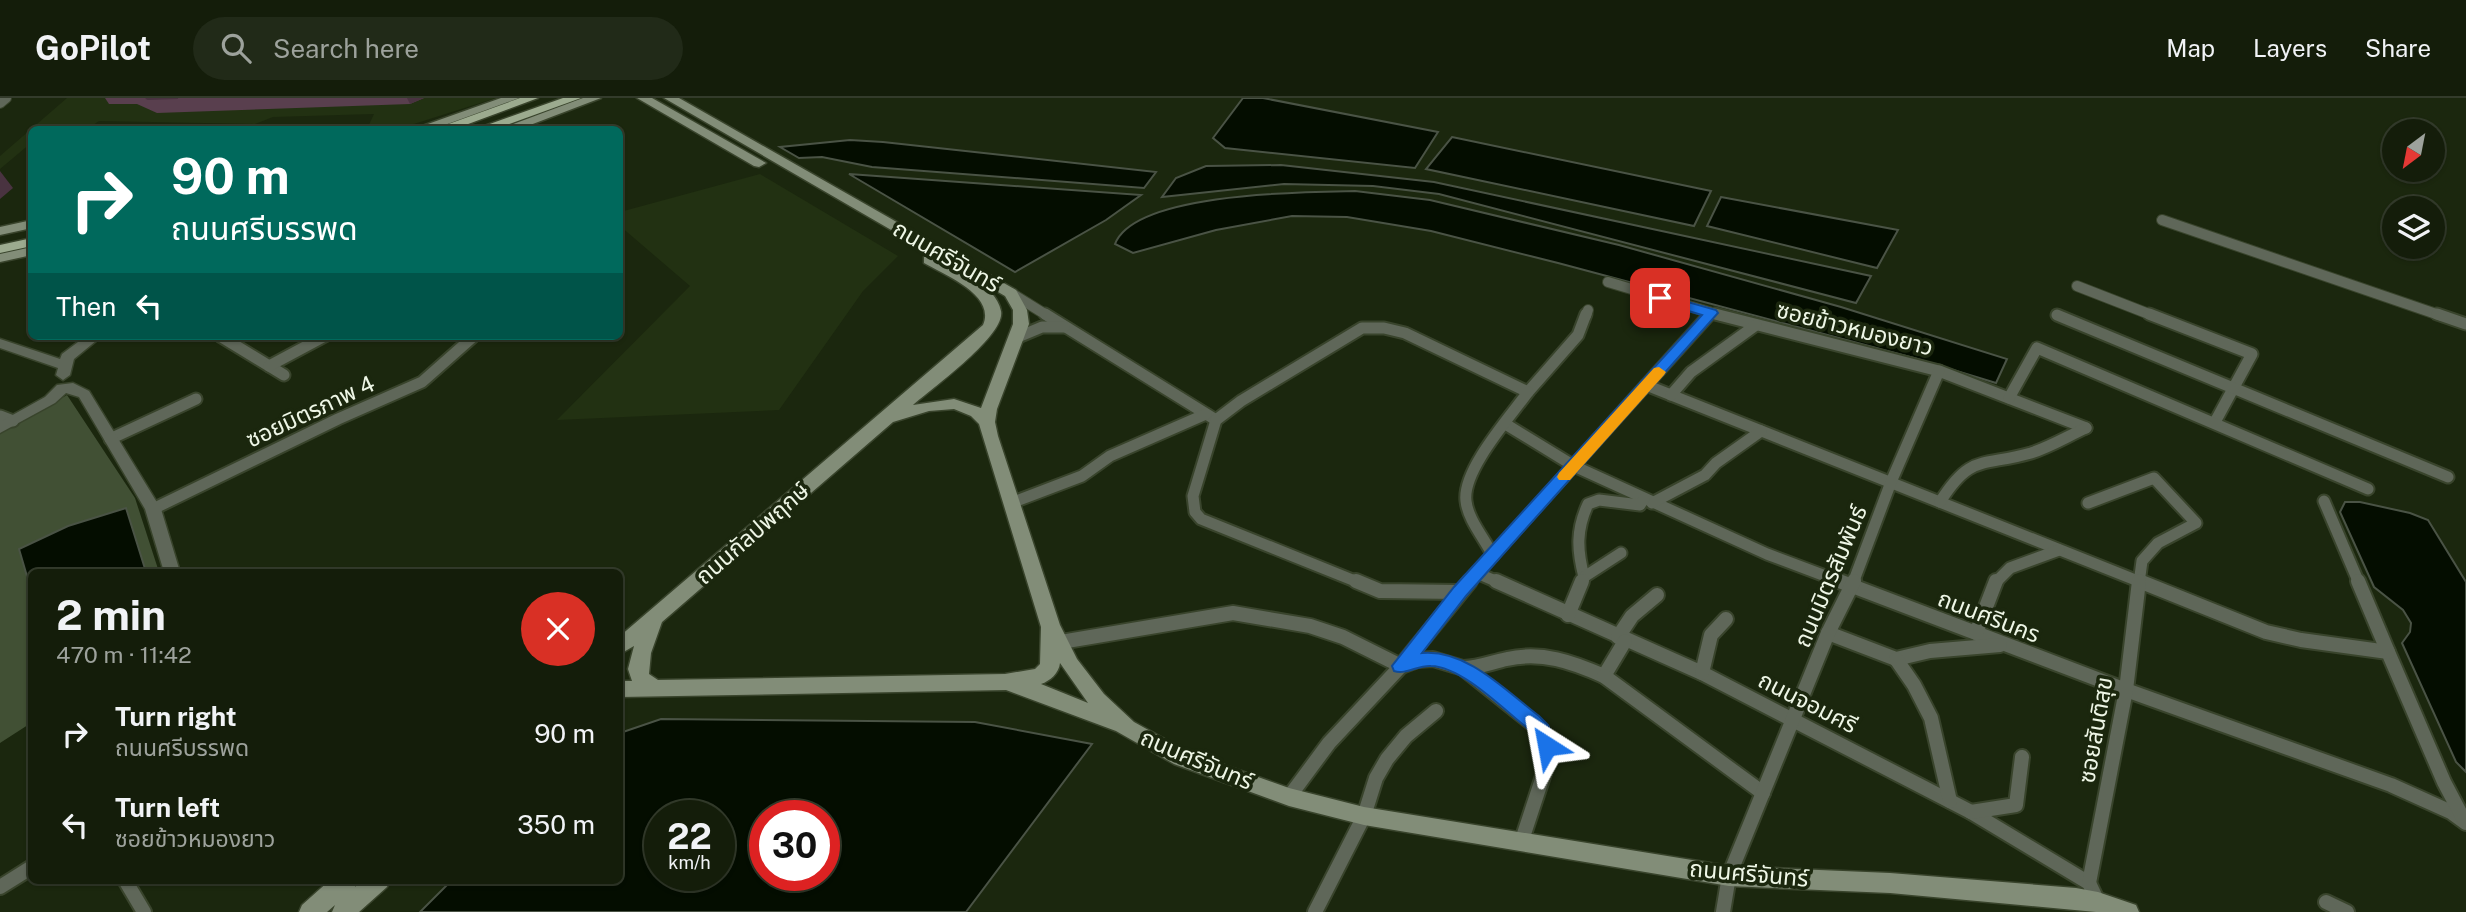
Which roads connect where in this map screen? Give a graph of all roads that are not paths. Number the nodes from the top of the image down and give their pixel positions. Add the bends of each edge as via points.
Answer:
1 (6, 98) edge
2 (513, 98) edge
3 (532, 98) edge
4 (575, 98) edge
5 (596, 98) edge
6 (670, 98) edge
7 (644, 99) edge
8 (0, 102) edge
9 (467, 114) junction
10 (430, 126) edge
11 (438, 126) edge
12 (450, 126) edge
13 (489, 126) edge
14 (517, 126) edge
15 (2162, 220) dead end
16 (28, 225) edge
17 (0, 231) edge
18 (28, 234) edge
19 (0, 240) edge
20 (28, 243) edge
21 (0, 249) edge
22 (28, 252) edge
23 (0, 258) edge
24 (1608, 282) dead end
25 (2077, 286) dead end
26 (1011, 293) junction
27 (988, 301) joint
28 (1588, 310) dead end
29 (1711, 313) junction
30 (2057, 315) dead end
31 (2466, 324) edge
32 (1756, 325) junction
33 (1068, 327) junction
34 (1018, 337) junction
35 (90, 340) edge
36 (227, 340) edge
37 (318, 340) edge
38 (469, 340) edge
39 (0, 343) edge
40 (64, 365) junction
41 (269, 366) junction
42 (1939, 371) junction
43 (284, 375) dead end
44 (1646, 385) junction
45 (62, 388) junction
46 (2234, 388) junction
47 (1528, 392) junction
48 (1671, 395) junction
49 (2009, 398) junction
50 (196, 399) dead end
51 (1211, 417) junction
52 (885, 419) junction
53 (4, 422) edge
54 (987, 422) junction
55 (2215, 422) junction
56 (1507, 425) junction
57 (1761, 431) junction
58 (110, 439) junction
59 (1574, 466) junction
60 (2448, 477) dead end
61 (1891, 482) junction
62 (2368, 489) dead end
63 (1648, 501) junction
64 (2324, 501) dead end
65 (1940, 502) junction
66 (1011, 503) junction
67 (2088, 503) dead end
68 (153, 509) junction
69 (2059, 550) junction
70 (1620, 553) dead end
71 (1493, 556) junction
72 (171, 569) edge
73 (1477, 573) junction
74 (1584, 576) junction
75 (2140, 583) junction
76 (1852, 587) junction
77 (1460, 592) junction
78 (1657, 595) dead end
79 (1568, 615) junction
80 (654, 617) junction
81 (1726, 619) dead end
82 (1056, 633) junction
83 (1828, 633) junction
84 (1976, 634) junction
85 (1621, 639) junction
86 (623, 644) edge
87 (2006, 645) junction
88 (2388, 652) junction
89 (1896, 659) junction
90 (1401, 666) junction
91 (1463, 668) junction
92 (1702, 673) junction
93 (1604, 676) junction
94 (1006, 682) junction
95 (654, 688) junction
96 (623, 689) edge
97 (2126, 690) junction
98 (623, 696) edge
99 (1436, 711) dead end
100 (1792, 719) junction
101 (1127, 728) junction
102 (2022, 757) dead end
103 (1763, 793) junction
104 (1289, 797) junction
105 (1950, 801) junction
106 (1971, 812) junction
107 (1364, 816) junction
108 (2466, 823) edge
109 (1521, 843) junction
110 (28, 870) edge
111 (1729, 876) junction
112 (127, 884) edge
113 (368, 884) edge
114 (0, 887) edge
115 (2094, 892) junction
116 (336, 896) edge
117 (2326, 902) dead end
118 (142, 912) edge
119 (310, 912) edge
120 (1315, 912) edge
121 (1723, 912) edge
122 (2128, 912) edge
123 (2347, 912) edge

1 - 8 street
2 - 9 main road
3 - 12 main road
4 - 13 main road
5 - 14 main road
6 - 26 main road, ถนนศรีจันทร์
7 - 27 main road, ถนนศรีจันทร์ via 952,273
9 - 10 main road
9 - 11 main road
15 - 31 street
16 - 17 main road
18 - 19 main road
20 - 21 main road
22 - 23 main road
24 - 29 street, ซอยข้าวหมองยาว
25 - 46 street via 2252,354
26 - 33 street
26 - 34 main road, ถนนศรีจันทร์ via 1020,310
27 - 52 main road, ถนนกัลปพฤกษ์ via 994,321 984,335
28 - 47 street via 1578,335
29 - 32 street, ซอยข้าวหมองยาว
29 - 44 street
30 - 46 street
32 - 42 street, ซอยข้าวหมองยาว
32 - 48 street via 1691,372
33 - 34 street via 1042,327
33 - 51 street
34 - 54 main road, ถนนศรีจันทร์
35 - 40 street via 67,357
36 - 41 street
37 - 41 street
38 - 68 street, ซอยมิตรภาพ 4 via 422,382
39 - 40 street
40 - 45 street
41 - 43 street
42 - 49 street, ซอยข้าวหมองยาว
42 - 61 street, ถนนมิตรสัมพันธ์
44 - 48 street
44 - 59 street
45 - 53 street via 51,400
45 - 58 street via 84,394
46 - 55 street
46 - 60 street
47 - 51 street via 1405,333 1370,327
47 - 56 street
48 - 57 street
49 - 55 street via 2037,348
49 - 65 street, ซอยข้าวหมองยาว via 2086,428 2035,451 1977,461 1950,484
50 - 58 street
51 - 66 street via 1123,450 1082,476
51 - 77 street via 1193,496 1201,519 1380,591
52 - 54 main road, ถนนกัลปพฤกษ์ via 949,402 979,412
52 - 80 main road, ถนนกัลปพฤกษ์
54 - 66 main road, ถนนศรีจันทร์
55 - 62 street
56 - 59 street, ถนนศรีนคร
56 - 71 street via 1479,460 1465,492
57 - 61 street
57 - 63 street via 1705,475
58 - 68 street
59 - 63 street, ถนนศรีนคร
59 - 71 street
61 - 65 street
61 - 76 street, ถนนมิตรสัมพันธ์
63 - 74 street via 1640,505 1599,500 1588,504 1577,525 1576,549
63 - 76 street, ถนนศรีนคร
64 - 88 street
65 - 69 street
66 - 82 main road, ถนนศรีจันทร์
67 - 75 street via 2154,478 2196,523 2147,553
68 - 72 street
69 - 75 street
69 - 84 street via 2012,564 1997,578 1988,592
70 - 74 street
71 - 73 street
73 - 77 street
73 - 79 street, ถนนจอมศรี
74 - 79 street
75 - 88 street via 2278,635
75 - 97 street, ซอยสันติสุข
76 - 83 street, ถนนมิตรสัมพันธ์
76 - 84 street, ถนนศรีนคร
77 - 90 street
78 - 85 street via 1632,615
79 - 85 street, ถนนจอมศรี
80 - 86 main road, ถนนกัลปพฤกษ์
80 - 95 main road via 638,669 641,680
81 - 92 street via 1711,635
82 - 90 street via 1234,613 1310,626
82 - 94 main road via 1050,667 1041,676
82 - 101 main road, ถนนศรีจันทร์ via 1086,687
83 - 89 street
83 - 100 street, ถนนมิตรสัมพันธ์
84 - 87 street, ถนนศรีนคร
85 - 92 street, ถนนจอมศรี
85 - 93 street
87 - 89 street via 1930,651
87 - 97 street, ถนนศรีนคร
88 - 108 street
89 - 105 street via 1931,718
90 - 91 street via 1433,659
90 - 104 street via 1329,743
91 - 93 street via 1479,669 1509,658 1545,654
91 - 109 street via 1506,700 1545,738 1549,758
92 - 100 street, ถนนจอมศรี
93 - 103 street
94 - 95 main road
94 - 101 main road
95 - 96 main road
95 - 98 main road
97 - 108 street, ถนนศรีนคร via 2391,785
97 - 115 street, ซอยสันติสุข
99 - 107 street via 1387,759
100 - 103 street, ถนนมิตรสัมพันธ์
100 - 105 street, ถนนจอมศรี
101 - 104 main road, ถนนศรีจันทร์ via 1181,758
102 - 106 street via 2016,805
103 - 111 street, ถนนมิตรสัมพันธ์
104 - 107 main road, ถนนศรีจันทร์
105 - 106 street, ถนนจอมศรี
106 - 115 street, ถนนจอมศรี
107 - 109 main road, ถนนศรีจันทร์
107 - 120 street
109 - 111 main road, ถนนศรีจันทร์
110 - 114 street
111 - 115 main road, ถนนศรีจันทร์
111 - 121 street, ถนนมิตรสัมพันธ์
112 - 118 street
113 - 116 main road
115 - 122 main road, ถนนศรีจันทร์
116 - 119 main road
117 - 123 street

